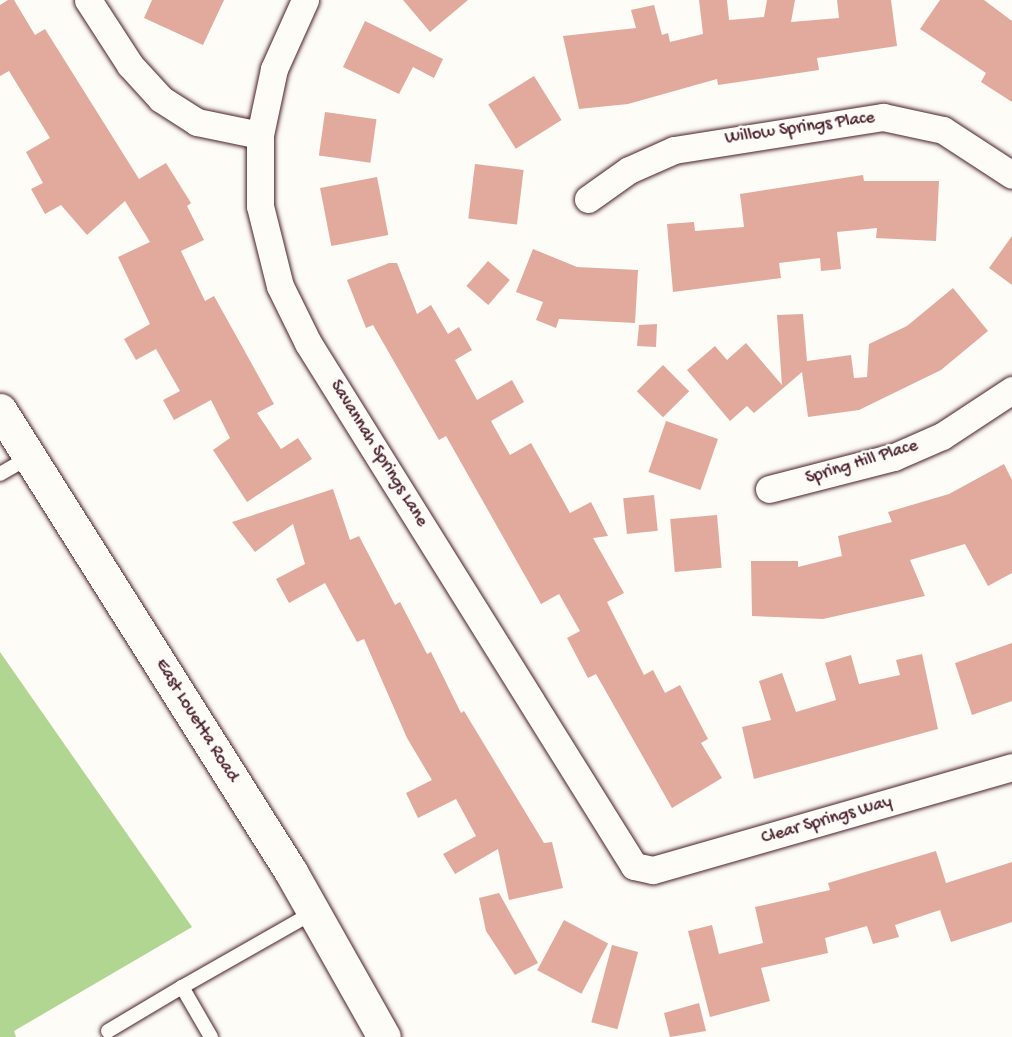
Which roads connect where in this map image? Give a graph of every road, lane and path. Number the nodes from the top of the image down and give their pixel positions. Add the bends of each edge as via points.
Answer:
1 (88, 0) edge
2 (305, 0) edge
3 (260, 135) junction
4 (1012, 175) edge
5 (588, 198) dead end
6 (1012, 390) edge
7 (0, 410) edge
8 (30, 457) junction
9 (0, 474) edge
10 (769, 489) dead end
11 (1012, 767) edge
12 (640, 870) joint
13 (314, 912) junction
14 (182, 987) junction
15 (108, 1031) dead end
16 (211, 1037) edge
17 (384, 1037) edge

1 - 3 street via 130,65 161,99 197,122
2 - 3 street, Savannah Springs Lane via 274,69
3 - 12 street, Savannah Springs Lane via 262,223 292,314
4 - 5 street, Willow Springs Place via 943,130 884,117 674,150 629,170
6 - 10 street, Spring Hill Place via 942,436 894,457
7 - 8 main road, East Louetta Road
8 - 9 lane
8 - 13 main road, East Louetta Road
11 - 12 street, Clear Springs Way
13 - 14 lane
13 - 17 main road, East Louetta Road
14 - 15 lane
14 - 16 lane

